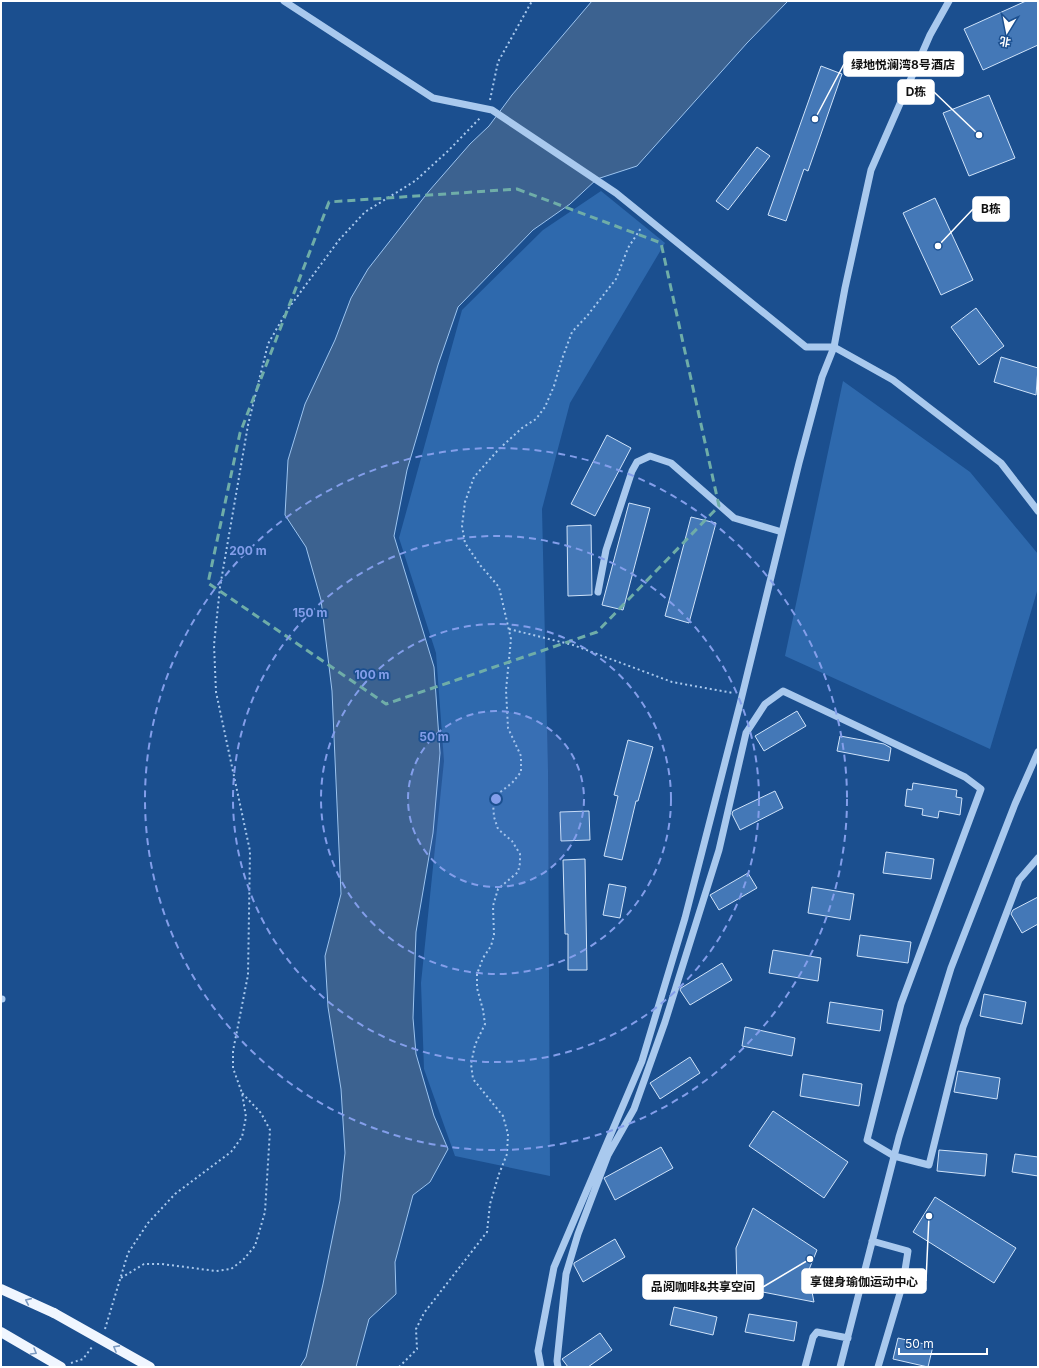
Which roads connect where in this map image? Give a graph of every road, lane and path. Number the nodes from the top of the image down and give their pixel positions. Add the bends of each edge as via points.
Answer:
1 (284, 1) edge
2 (532, 1) edge
3 (950, 1) edge
4 (488, 109) junction
5 (641, 228) dead end
6 (834, 347) junction
7 (1038, 511) edge
8 (782, 532) junction
9 (598, 592) dead end
10 (508, 628) junction
11 (742, 695) junction
12 (1038, 752) edge
13 (1038, 858) edge
14 (242, 1092) junction
15 (894, 1156) junction
16 (872, 1241) junction
17 (120, 1278) junction
18 (1, 1289) edge
19 (4, 1334) edge
20 (101, 1335) dead end
21 (848, 1338) junction
22 (96, 1341) dead end
23 (65, 1366) edge
24 (150, 1367) edge
25 (399, 1367) edge
26 (541, 1367) edge
27 (558, 1367) edge
28 (805, 1367) edge
29 (840, 1367) edge
30 (878, 1367) edge

1 - 4 street via 433,98
2 - 4 path via 498,62
3 - 6 street via 930,35 871,170
4 - 6 street via 616,193 806,347
4 - 14 path via 415,181 365,212 335,246 288,309 268,344 248,425 220,587 214,645 216,692 250,851 248,975 233,1051 233,1068
5 - 10 path via 628,248 616,279 572,332 545,407 536,419 522,428 474,477 465,502 462,526 465,543 499,587
6 - 7 street via 893,380 1000,463
6 - 8 street via 822,377
8 - 9 street via 734,518 671,463 650,456 637,462 632,471 606,550
8 - 11 street
10 - 11 path via 573,645 672,682
10 - 25 path via 511,639 506,690 508,728 521,756 521,772 499,793 493,803 498,829 512,841 520,854 520,863 518,872 498,889 494,906 494,935 477,974 484,1024 475,1045 471,1064 473,1079 503,1116 508,1134 507,1154 490,1204 487,1232 424,1313 416,1329 416,1349
11 - 26 street via 685,918 642,1061 554,1268 538,1351
12 - 15 street via 951,968
13 - 15 street via 1019,880 963,1028 929,1165
14 - 17 path via 246,1117 242,1138 231,1152 175,1194 148,1223 128,1253
14 - 17 path via 261,1113 270,1130 264,1212 255,1246 244,1260 232,1269 216,1271 144,1264
15 - 16 street
15 - 27 street via 867,1140 875,1103 901,1004 981,789 965,777 784,691 765,704 746,733 719,850 665,1022 634,1109 608,1155 578,1234 566,1274
16 - 21 street
16 - 30 street via 908,1251 903,1283
17 - 20 path
24 -> 18 main road, bridge via 54,1313
19 -> 23 main road
21 - 28 street via 817,1332
21 - 29 street
22 - 23 path via 82,1359

